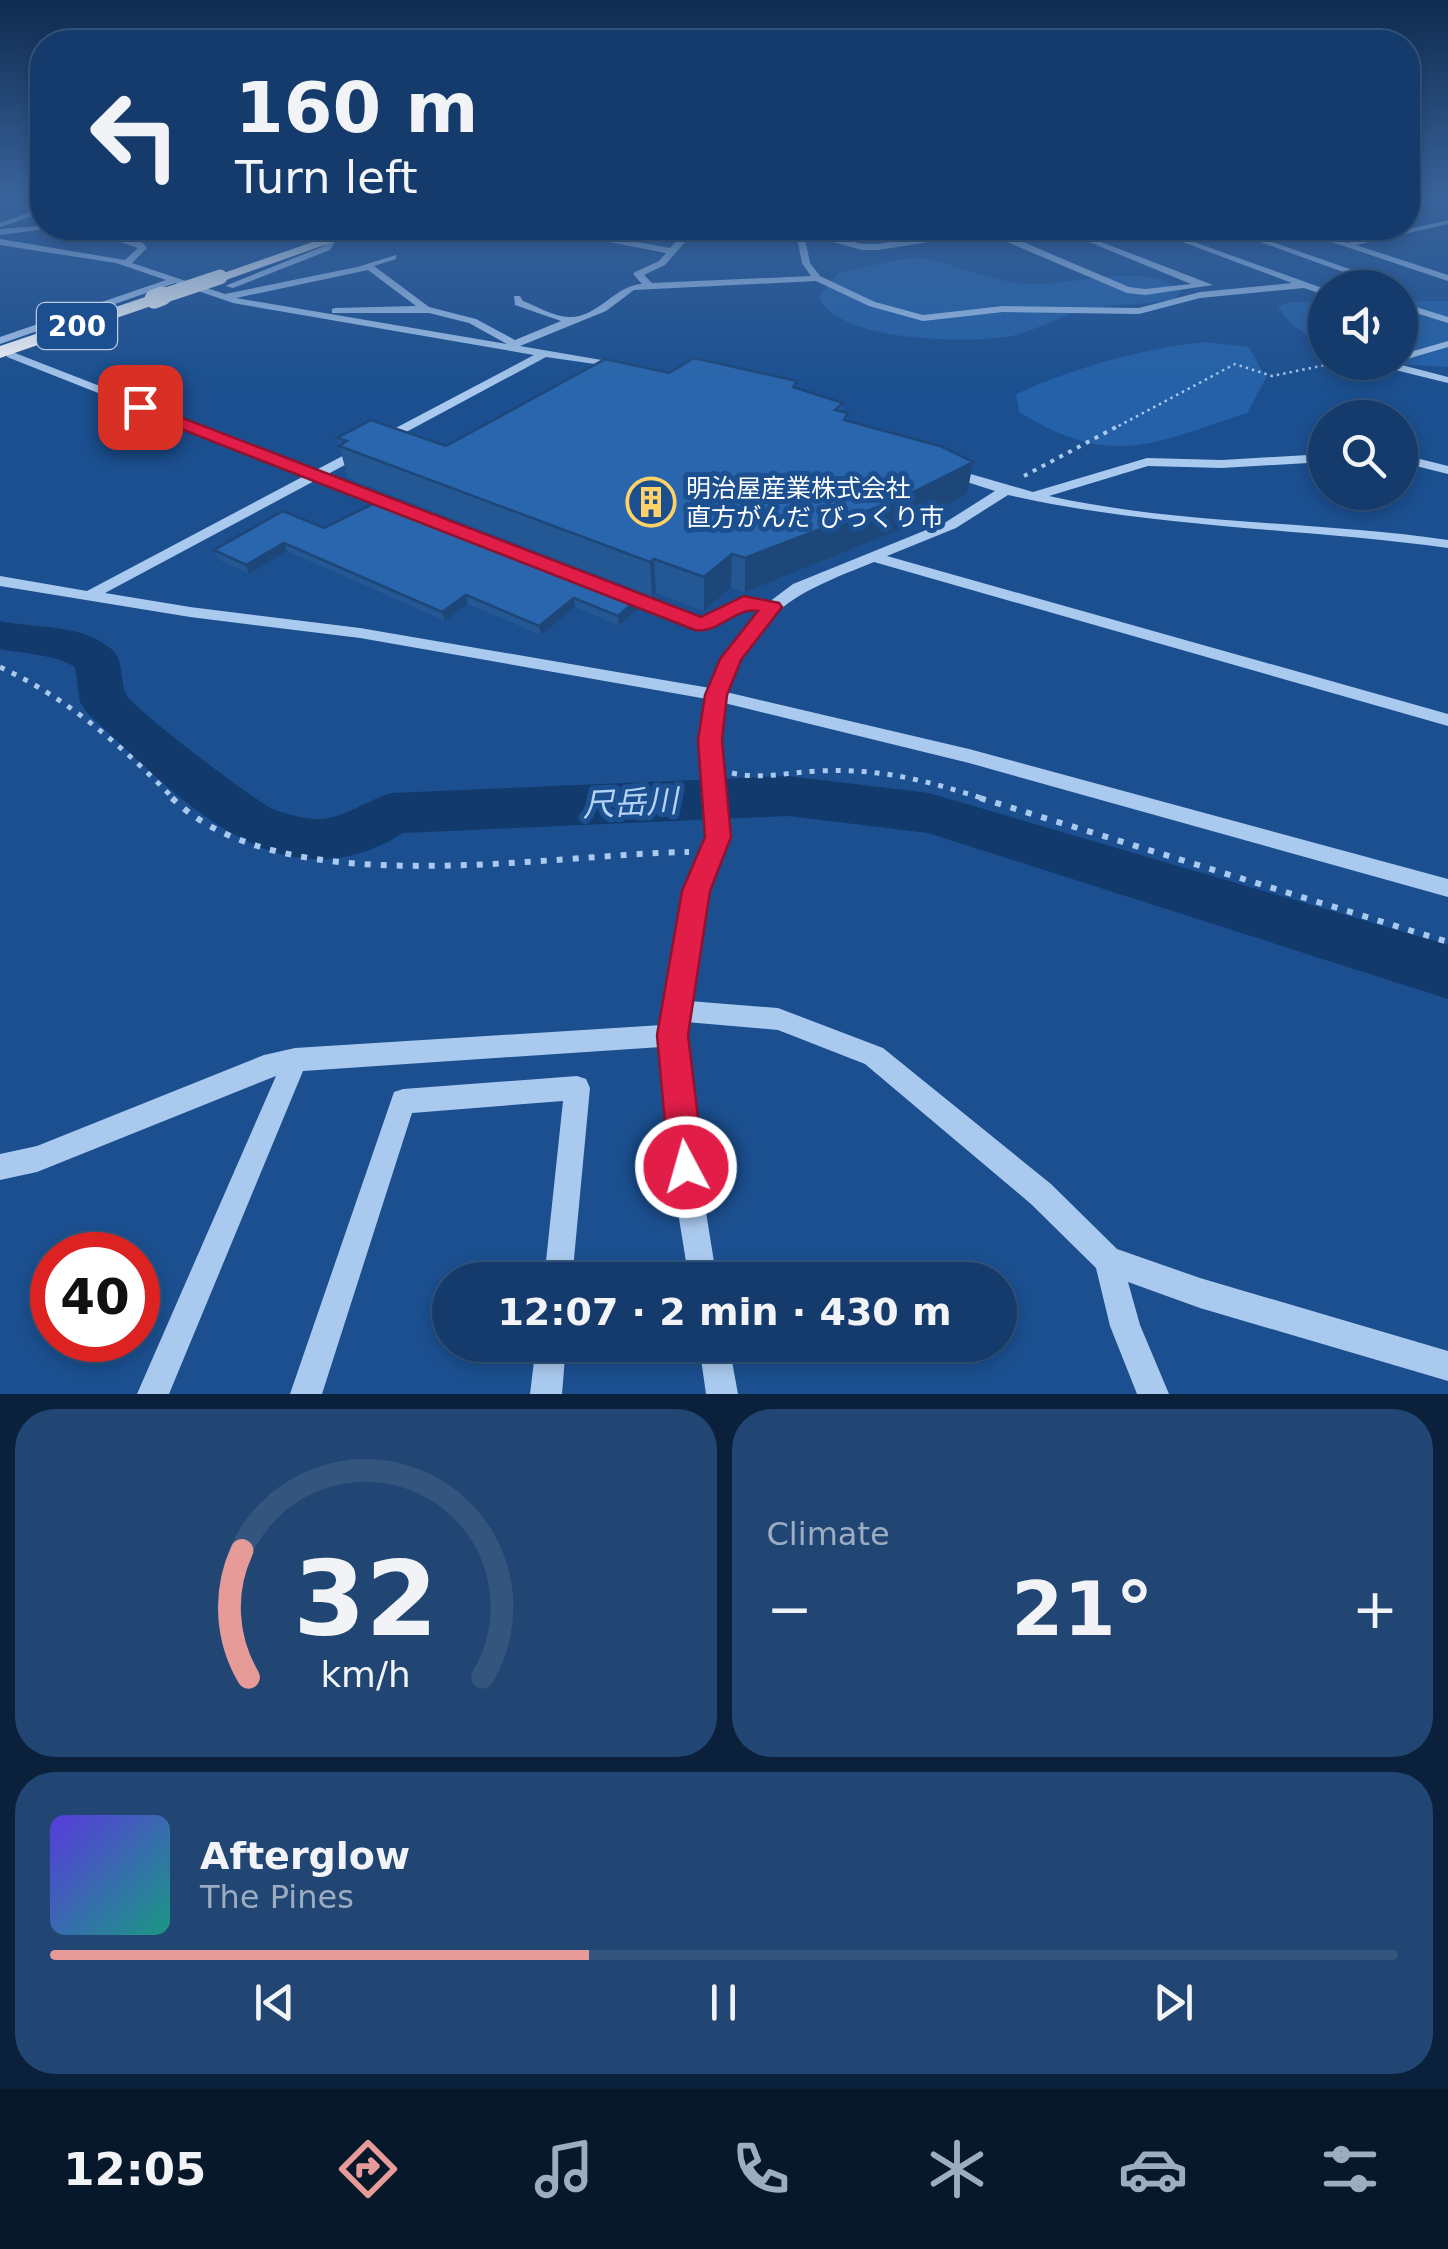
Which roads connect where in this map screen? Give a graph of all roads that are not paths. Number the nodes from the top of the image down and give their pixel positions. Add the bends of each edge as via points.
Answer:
1 (109, 260) edge
2 (130, 260) edge
3 (270, 260) edge
4 (298, 260) edge
5 (378, 260) edge
6 (664, 260) edge
7 (805, 260) edge
8 (1060, 260) edge
9 (1139, 260) edge
10 (1235, 260) edge
11 (1316, 260) edge
12 (1395, 260) edge
13 (127, 263) junction
14 (357, 270) junction
15 (1345, 270) edge
16 (1446, 276) edge
17 (818, 278) junction
18 (176, 280) junction
19 (1289, 280) junction
20 (1418, 283) edge
21 (648, 284) junction
22 (1202, 285) junction
23 (1304, 285) junction
24 (426, 286) dead end
25 (1308, 286) edge
26 (217, 295) junction
27 (410, 296) junction
28 (517, 298) dead end
29 (424, 307) junction
30 (1418, 311) edge
31 (310, 313) junction
32 (1448, 320) edge
33 (570, 322) junction
34 (0, 340) edge
35 (1448, 344) edge
36 (513, 346) junction
37 (545, 353) junction
38 (1418, 353) edge
39 (5, 354) edge
40 (632, 369) edge
41 (1418, 373) edge
42 (1448, 380) edge
43 (1308, 459) edge
44 (1418, 462) edge
45 (943, 469) edge
46 (1448, 470) edge
47 (320, 474) junction
48 (1006, 490) junction
49 (1035, 496) junction
50 (1448, 544) edge
51 (870, 556) junction
52 (2, 582) edge
53 (88, 597) junction
54 (772, 607) junction
55 (716, 695) junction
56 (1448, 720) edge
57 (1448, 888) edge
58 (675, 1023) junction
59 (295, 1060) junction
60 (0, 1167) edge
61 (1108, 1260) junction
62 (560, 1262) edge
63 (700, 1262) edge
64 (549, 1362) edge
65 (717, 1362) edge
66 (1448, 1366) edge
67 (153, 1394) edge
68 (306, 1394) edge
69 (546, 1394) edge
70 (722, 1394) edge
71 (1153, 1394) edge

1 - 13 street
2 - 13 street
3 - 39 highway, 200, bridge
4 - 26 street
5 - 14 street
6 - 21 street via 638,274
7 - 17 street
8 - 22 street via 1127,290
9 - 22 street
10 - 19 street
11 - 15 street
12 - 16 street
13 - 18 street
14 - 26 street
14 - 27 street via 370,267
16 - 20 street
17 - 21 street
17 - 23 street via 898,312 943,318 1003,309 1138,311 1200,295
18 - 26 street
18 - 34 street
19 - 22 street
19 - 23 street
21 - 33 street
23 - 25 street
24 - 27 street
26 - 31 street
27 - 29 street
28 - 33 street via 518,304
29 - 31 street
29 - 36 street via 465,317
30 - 32 street
31 - 36 street
33 - 36 street
35 - 38 street
36 - 37 street
37 - 40 street
37 - 47 street
39 - 47 street
41 - 42 street
43 - 49 street via 1147,462
44 - 46 street
45 - 48 street
47 - 53 street
47 - 54 street via 703,625 744,602
48 - 49 street
48 - 51 street via 951,525
49 - 50 street via 1170,519
51 - 54 street via 798,587
51 - 56 street
52 - 53 street
53 - 55 street via 360,633
54 - 55 street via 731,659
55 - 57 street via 969,756
55 - 58 street via 710,740 716,845 696,891
58 - 59 street
58 - 61 street via 778,1019 874,1056 1041,1194
58 - 63 street
59 - 60 street via 37,1159
59 - 67 street
61 - 66 street
61 - 71 street
62 - 68 street via 577,1088 403,1101
64 - 69 street
65 - 70 street

